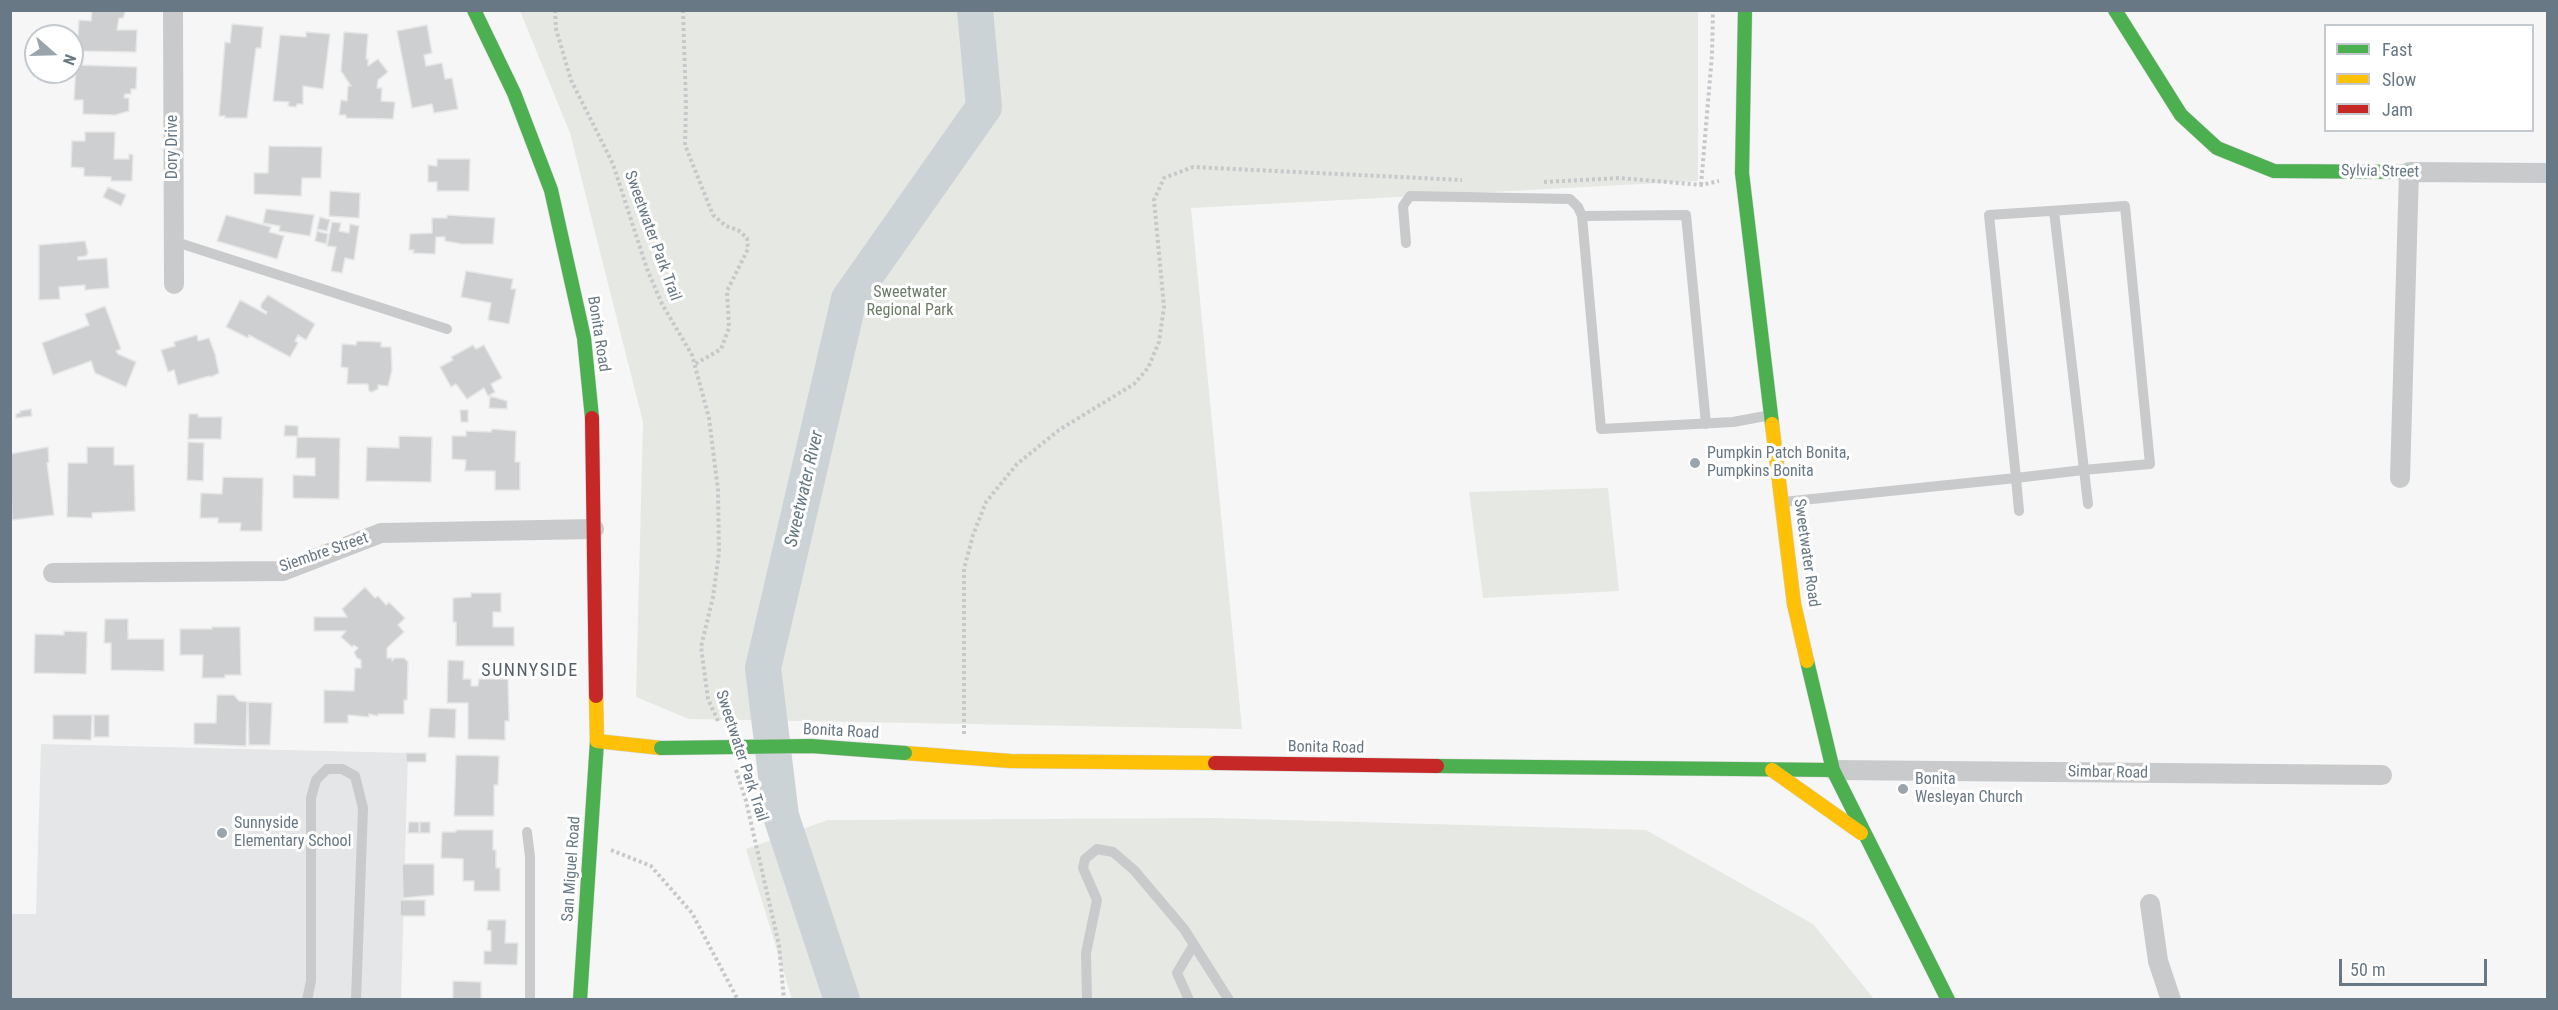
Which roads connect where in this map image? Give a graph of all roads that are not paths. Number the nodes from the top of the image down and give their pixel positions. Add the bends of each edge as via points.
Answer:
1 (173, 10) edge
2 (474, 10) edge
3 (1745, 10) edge
4 (2115, 10) edge
5 (2409, 172) junction
6 (2547, 173) edge
7 (2054, 211) junction
8 (1582, 216) junction
9 (173, 241) junction
10 (1406, 243) dead end
11 (174, 284) dead end
12 (447, 329) dead end
13 (1772, 415) junction
14 (1706, 424) junction
15 (2083, 470) junction
16 (2016, 477) junction
17 (2400, 478) dead end
18 (1782, 502) junction
19 (2088, 504) dead end
20 (2019, 511) dead end
21 (594, 529) junction
22 (53, 573) dead end
23 (597, 741) junction
24 (1772, 770) junction
25 (1833, 770) junction
26 (2382, 775) dead end
27 (527, 832) dead end
28 (1866, 837) junction
29 (2150, 904) dead end
30 (1193, 946) junction
31 (307, 999) edge
32 (356, 999) edge
33 (530, 999) edge
34 (580, 999) edge
35 (1087, 999) edge
36 (1189, 999) edge
37 (1229, 999) edge
38 (1948, 999) edge
39 (2171, 999) edge

1 - 9 street, Dory Drive
2 - 21 main road, Bonita Road via 514,93 551,190 584,338 593,427
3 - 13 main road, Sweetwater Road via 1742,173
4 - 5 main road, Sylvia Street via 2181,115 2217,148 2274,171
5 - 6 street, Sylvia Street
5 - 17 street
7 - 15 lane
7 - 15 lane via 2126,206 2150,464
7 - 16 lane via 1989,215
8 - 10 lane via 1570,199 1410,196 1403,206
8 - 14 lane via 1686,215
8 - 14 lane via 1601,429
9 - 11 street, Dory Drive
9 - 12 lane
13 - 14 lane
13 - 18 main road, Sweetwater Road
15 - 16 lane
15 - 19 lane
16 - 18 lane
16 - 20 lane
18 - 25 main road, Sweetwater Road via 1794,604
21 - 22 street, Siembre Street via 381,533 283,571
21 - 23 main road, Bonita Road
23 - 24 main road, Bonita Road, bridge via 661,748 811,746 1010,761
23 - 34 main road, San Miguel Road
24 - 25 main road, Bonita Road
24 - 28 main road
25 - 26 street, Simbar Road
25 - 28 main road, Sweetwater Road
27 - 33 lane
28 - 38 main road, Sweetwater Road
29 - 39 street via 2158,961
30 - 35 lane via 1184,929 1134,870 1113,852 1091,852 1083,868 1097,900 1086,953
30 - 36 lane via 1177,973
30 - 37 lane
31 - 32 lane via 312,981 311,798 316,780 327,769 342,769 355,776 363,808

